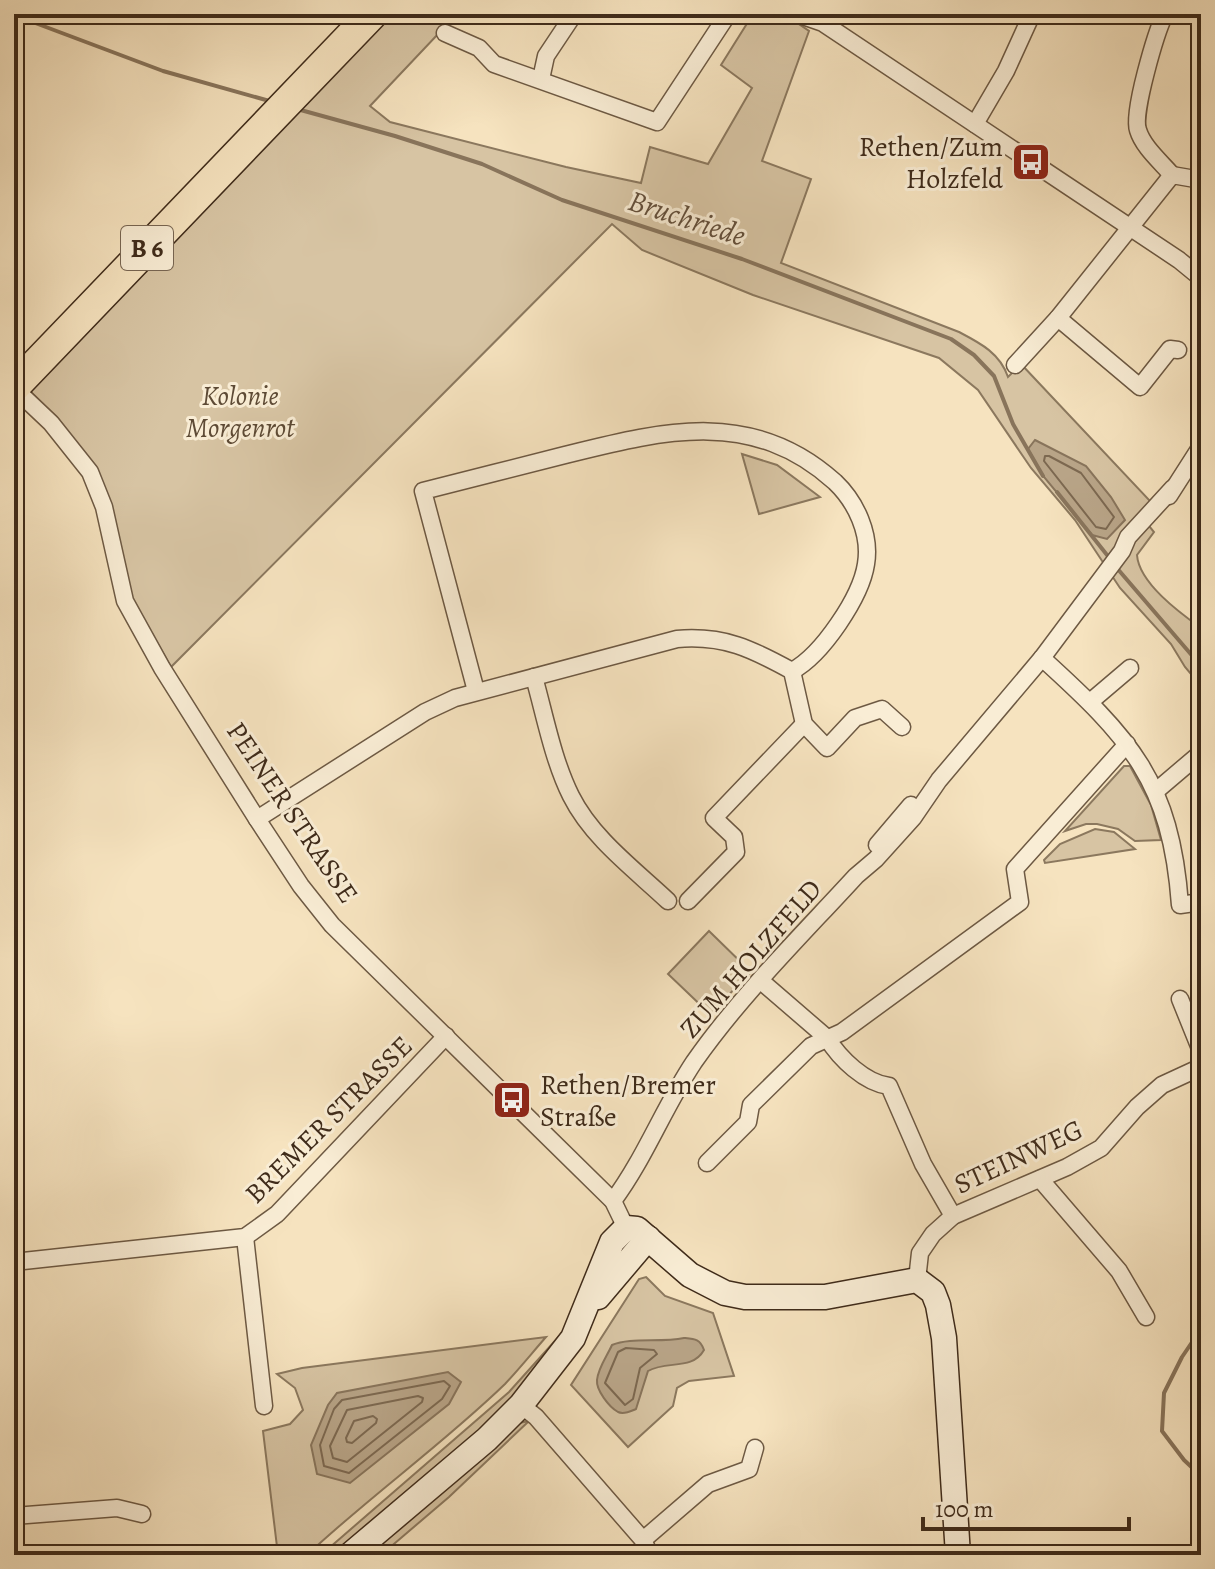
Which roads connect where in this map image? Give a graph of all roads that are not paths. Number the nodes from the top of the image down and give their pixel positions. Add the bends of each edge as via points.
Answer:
1 (352, 14) edge
2 (372, 14) edge
3 (574, 14) edge
4 (728, 14) edge
5 (797, 14) edge
6 (1165, 14) edge
7 (1026, 16) edge
8 (826, 18) edge
9 (445, 33) dead end
10 (319, 58) junction
11 (541, 79) junction
12 (261, 118) junction
13 (975, 124) junction
14 (1172, 175) junction
15 (1201, 180) edge
16 (1131, 228) junction
17 (1201, 278) edge
18 (1058, 318) junction
19 (1178, 350) dead end
20 (1015, 365) dead end
21 (14, 366) edge
22 (14, 387) edge
23 (1201, 446) edge
24 (1042, 658) junction
25 (1130, 668) dead end
26 (792, 671) junction
27 (534, 677) junction
28 (476, 691) junction
29 (1090, 702) junction
30 (804, 724) junction
31 (902, 727) dead end
32 (1127, 744) junction
33 (1196, 757) dead end
34 (1156, 791) junction
35 (257, 819) junction
36 (668, 901) dead end
37 (688, 901) dead end
38 (1201, 902) edge
39 (761, 981) junction
40 (1180, 999) dead end
41 (446, 1036) junction
42 (827, 1038) junction
43 (1201, 1051) edge
44 (1201, 1067) edge
45 (707, 1163) dead end
46 (1040, 1179) junction
47 (613, 1201) junction
48 (953, 1216) junction
49 (637, 1233) junction
50 (245, 1237) junction
51 (14, 1262) edge
52 (917, 1280) junction
53 (585, 1312) junction
54 (1146, 1317) dead end
55 (521, 1405) junction
56 (264, 1406) dead end
57 (755, 1448) dead end
58 (142, 1514) dead end
59 (14, 1516) edge
60 (647, 1548) edge
61 (350, 1555) edge
62 (958, 1555) edge

1 - 10 highway, B 6
2 - 10 highway, B 6
3 - 11 street via 546,56
4 - 11 street via 657,122
5 - 8 street
6 - 14 street via 1137,117 1145,143
7 - 13 street via 1006,71
8 - 13 street
9 - 11 street via 479,48 494,64
10 - 12 highway, B 6
12 - 21 highway, B 6
12 - 22 highway, B 6
13 - 16 street
14 - 15 street
14 - 16 street
16 - 17 street
16 - 18 street
18 - 19 street via 1140,387 1170,349
18 - 20 street
22 - 35 street, PEINER STRASSE via 90,472 104,507 125,601
23 - 24 street, ZUM HOLZFELD via 1162,509 1122,551
24 - 29 street
24 - 39 street, ZUM HOLZFELD via 900,833
25 - 29 street
26 - 27 street via 751,648 697,637
26 - 28 street via 804,664 850,608 862,585 867,547 856,509 825,474 784,446 756,436 699,430 651,434 423,491
26 - 30 street
27 - 28 street
27 - 36 street via 571,796 598,834
28 - 35 street via 425,712
29 - 32 street
30 - 31 street via 827,748 855,718 882,709
30 - 37 street via 714,818 734,837 736,852
32 - 34 street
32 - 42 street via 1015,869 1020,902
33 - 34 street
34 - 38 street via 1173,841 1180,905
35 - 41 street, PEINER STRASSE via 332,925
39 - 42 street
39 - 47 street, ZUM HOLZFELD via 693,1064
40 - 43 street
41 - 47 street, PEINER STRASSE
41 - 50 street, BREMER STRASSE via 277,1214
42 - 45 street via 811,1046 751,1105 748,1122
42 - 48 street via 872,1084 889,1086
44 - 46 street, STEINWEG via 1162,1085 1101,1148
46 - 48 street, STEINWEG
46 - 54 street via 1119,1271
47 - 49 street, PEINER STRASSE
48 - 52 street, STEINWEG via 920,1253
49 - 52 street, PEINER STRASSE via 706,1285 745,1297 825,1297
49 - 53 street via 631,1258
49 - 53 street via 612,1242
50 - 51 street, BREMER STRASSE
50 - 56 street, BREMER STRASSE
52 - 62 street via 933,1292 944,1338
53 - 55 street via 573,1338
55 - 60 street
55 - 61 street
57 - 60 street via 749,1469 708,1484
58 - 59 street via 117,1508

